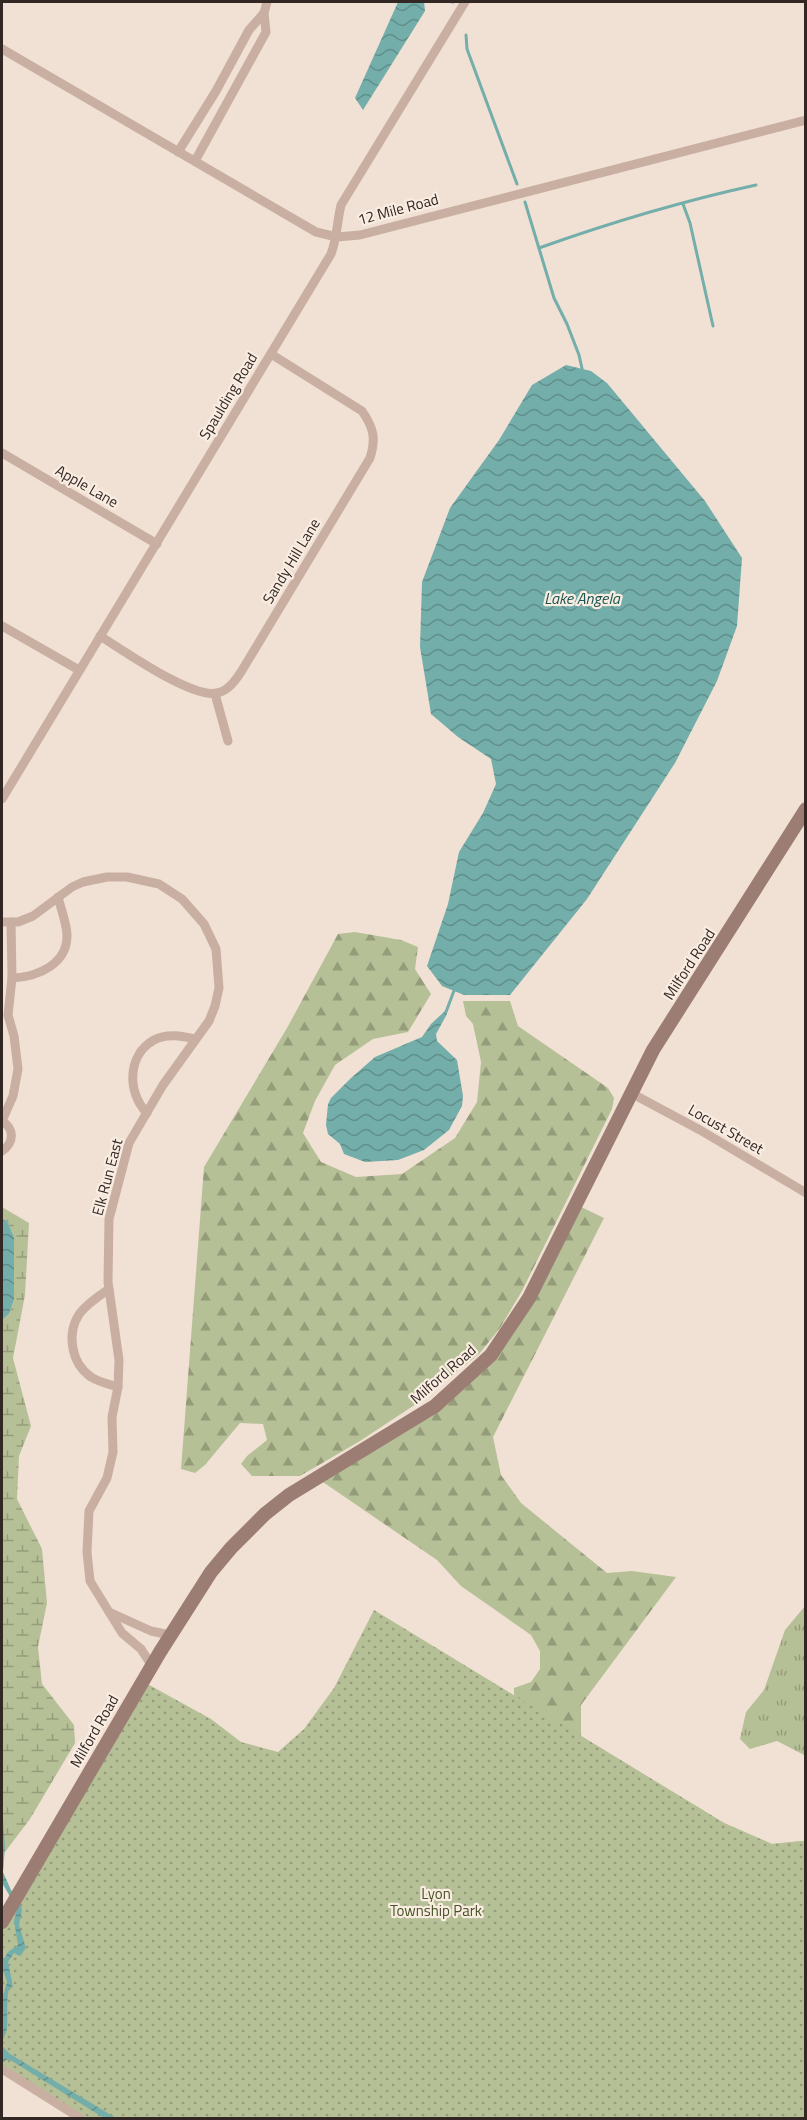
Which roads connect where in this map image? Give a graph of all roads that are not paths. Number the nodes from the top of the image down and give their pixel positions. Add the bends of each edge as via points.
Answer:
1 (267, 2) edge
2 (465, 2) edge
3 (264, 13) junction
4 (2, 49) edge
5 (216, 91) junction
6 (231, 98) junction
7 (806, 120) edge
8 (178, 152) junction
9 (195, 161) junction
10 (337, 237) junction
11 (271, 354) junction
12 (2, 453) edge
13 (157, 544) junction
14 (2, 626) edge
15 (100, 636) junction
16 (79, 670) junction
17 (215, 694) junction
18 (228, 741) dead end
19 (2, 799) edge
20 (806, 809) edge
21 (58, 897) junction
22 (6, 922) edge
23 (12, 978) junction
24 (195, 1039) junction
25 (631, 1093) junction
26 (147, 1113) junction
27 (2, 1121) edge
28 (2, 1151) edge
29 (806, 1193) edge
30 (109, 1289) junction
31 (118, 1387) junction
32 (109, 1612) junction
33 (170, 1635) junction
34 (152, 1666) junction
35 (5, 1917) edge
36 (3, 2070) edge
37 (80, 2118) edge

1 - 3 street
2 - 10 street, Spaulding Road via 341,205
3 - 5 street via 249,30
3 - 6 street via 266,32
4 - 8 street, 12 Mile Road
5 - 6 street
5 - 8 street
6 - 9 street
7 - 10 street, 12 Mile Road via 360,235
8 - 9 street, 12 Mile Road
9 - 10 street, 12 Mile Road via 316,232
10 - 11 street, Spaulding Road via 331,254
11 - 13 street, Spaulding Road
11 - 17 street, Sandy Hill Lane via 362,411 371,424 374,446 241,672 224,691
12 - 13 street, Apple Lane
13 - 15 street, Spaulding Road
14 - 16 street
15 - 16 street, Spaulding Road
15 - 17 street via 180,684
16 - 19 street, Spaulding Road
17 - 18 street
20 - 25 street, Milford Road via 653,1050
21 - 22 street via 33,916
21 - 23 street via 67,931 64,952 41,973
21 - 24 street, Elk Run East via 83,882 127,877 159,884 182,899 204,924 216,950 219,988 215,1006
22 - 23 street
23 - 27 street via 9,1015 18,1069 13,1096
24 - 26 street, Elk Run East
24 - 26 street via 178,1034 165,1037 154,1040 140,1053 132,1084 139,1105
25 - 29 street, Locust Street
25 - 33 street, Milford Road via 529,1298 491,1355 435,1406 289,1495 265,1514 211,1572
26 - 30 street, Elk Run East via 129,1143 109,1219
27 - 28 street via 10,1128 12,1137
30 - 31 street, Elk Run East via 119,1360
30 - 31 street via 79,1315 71,1342 77,1362 90,1376
31 - 32 street, Elk Run East via 112,1417 113,1452 107,1478 89,1511 87,1552 90,1581
32 - 33 street
32 - 34 street, Elk Run East
33 - 34 street, Milford Road
34 - 35 street, Milford Road
36 - 37 street

